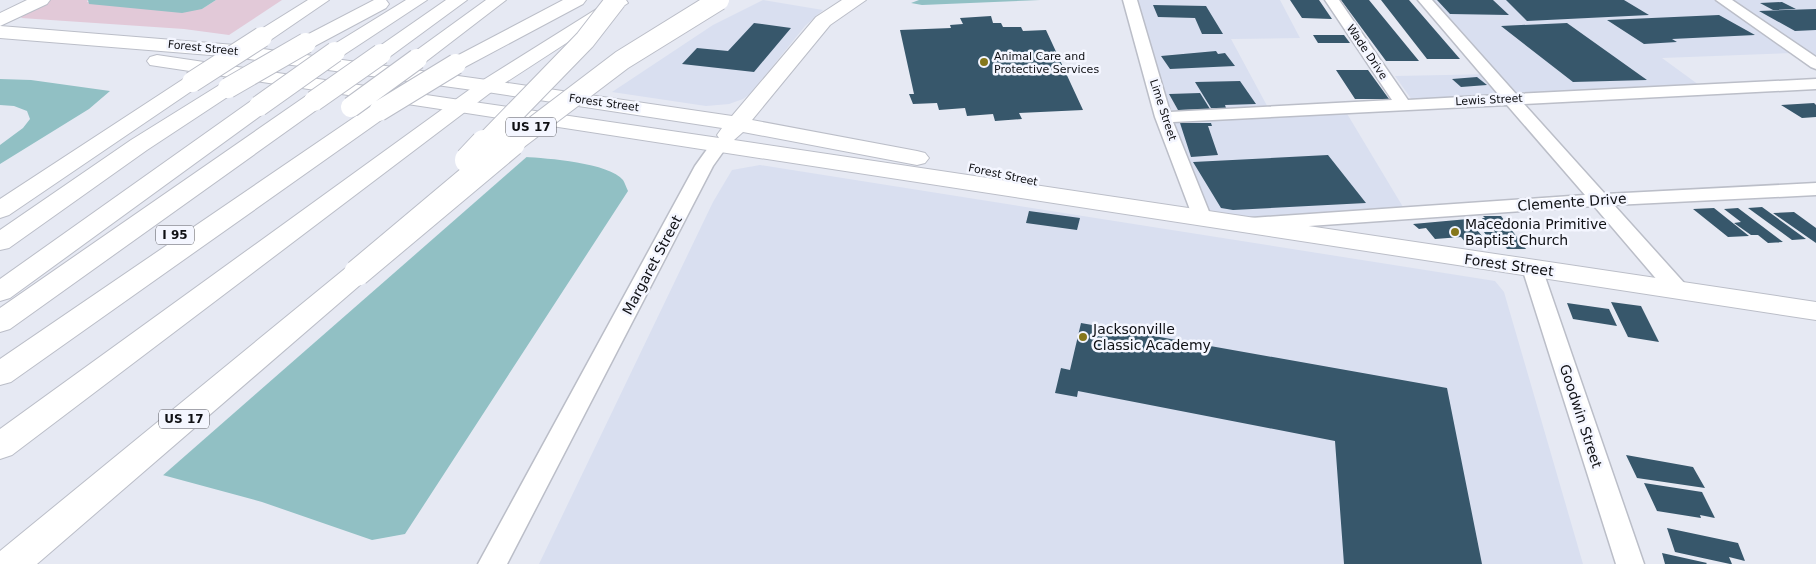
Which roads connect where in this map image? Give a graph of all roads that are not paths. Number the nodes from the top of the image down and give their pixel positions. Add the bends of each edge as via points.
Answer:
1 (9, 0) edge
2 (41, 0) edge
3 (297, 0) edge
4 (320, 0) edge
5 (388, 0) edge
6 (418, 0) edge
7 (458, 0) edge
8 (497, 0) edge
9 (577, 0) edge
10 (616, 0) edge
11 (624, 0) edge
12 (719, 0) edge
13 (857, 0) edge
14 (1130, 0) edge
15 (1332, 0) edge
16 (1425, 0) edge
17 (1723, 0) edge
18 (0, 4) edge
19 (0, 20) edge
20 (0, 32) edge
21 (257, 36) junction
22 (0, 49) edge
23 (1816, 64) edge
24 (1816, 84) edge
25 (487, 86) junction
26 (1511, 100) junction
27 (1403, 104) junction
28 (460, 106) junction
29 (1163, 117) junction
30 (738, 124) junction
31 (719, 145) junction
32 (1816, 189) edge
33 (1602, 200) junction
34 (0, 210) edge
35 (1202, 219) junction
36 (1238, 224) junction
37 (0, 242) edge
38 (1532, 268) junction
39 (357, 273) junction
40 (1678, 290) junction
41 (0, 292) edge
42 (1816, 311) edge
43 (0, 322) edge
44 (0, 363) edge
45 (0, 374) edge
46 (0, 446) edge
47 (11, 564) edge
48 (492, 564) edge
49 (1630, 564) edge

1 - 18 main road
2 - 19 main road
3 - 21 main road
4 - 21 main road
5 - 37 main road, bridge via 228,88 139,144
6 - 41 main road, bridge via 335,52
7 - 43 main road, I 95, bridge
8 - 44 main road, I 95, bridge
9 - 45 main road, bridge via 456,64 379,111
10 - 39 main road, bridge via 574,51
11 - 25 main road
12 - 39 main road, US 17, bridge via 637,49 571,95
13 - 30 main road, Margaret Street via 823,21
14 - 29 street, Lime Street
15 - 27 street, Wade Drive
16 - 26 street
17 - 23 street
20 - 25 main road, Forest Street via 235,51
21 - 34 main road, bridge
22 - 28 main road, Forest Street via 188,65
24 - 26 street, Lewis Street
25 - 28 main road
25 - 30 main road, Forest Street
26 - 27 street, Lewis Street
26 - 33 street
27 - 29 street, Lewis Street
28 - 31 main road, Forest Street
28 - 46 main road
29 - 35 street, Lime Street
30 - 31 main road, Margaret Street
30 - 35 main road, Forest Street via 1002,174
31 - 35 main road, Forest Street
31 - 48 street, Margaret Street via 704,166
32 - 33 street, Clemente Drive
33 - 36 street, Clemente Drive
33 - 40 street
35 - 36 main road, Forest Street
36 - 38 main road, Forest Street
38 - 40 main road, Forest Street
38 - 49 street, Goodwin Street
39 - 47 main road, US 17
40 - 42 main road, Forest Street

